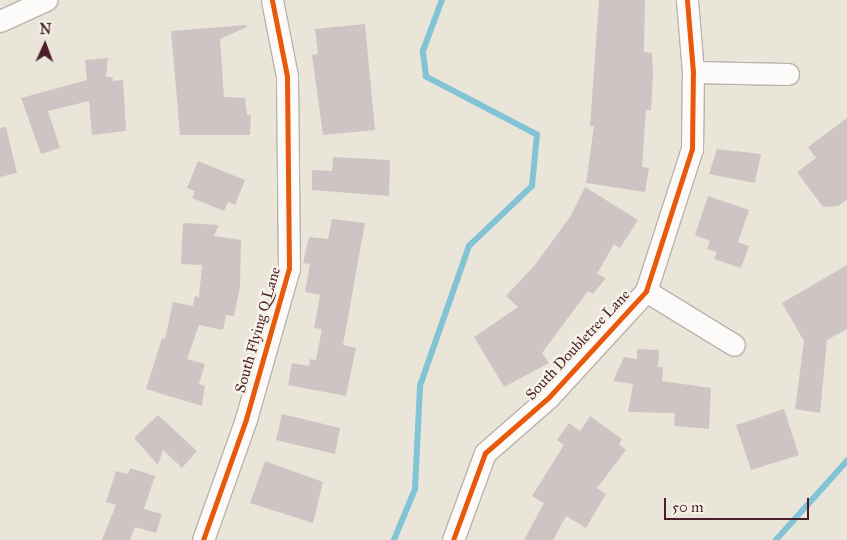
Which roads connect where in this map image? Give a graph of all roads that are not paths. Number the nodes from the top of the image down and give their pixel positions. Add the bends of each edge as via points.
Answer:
1 (46, 0) edge
2 (272, 0) edge
3 (687, 0) edge
4 (0, 21) edge
5 (693, 72) junction
6 (788, 74) dead end
7 (646, 291) junction
8 (734, 345) dead end
9 (203, 540) edge
10 (453, 540) edge

1 - 4 street
2 - 9 street, South Flying Q Lane via 287,76 289,268 246,419
3 - 5 street, South Doubletree Lane
5 - 6 street
5 - 7 street, South Doubletree Lane via 692,149
7 - 8 street
7 - 10 street, South Doubletree Lane via 549,397 485,453

